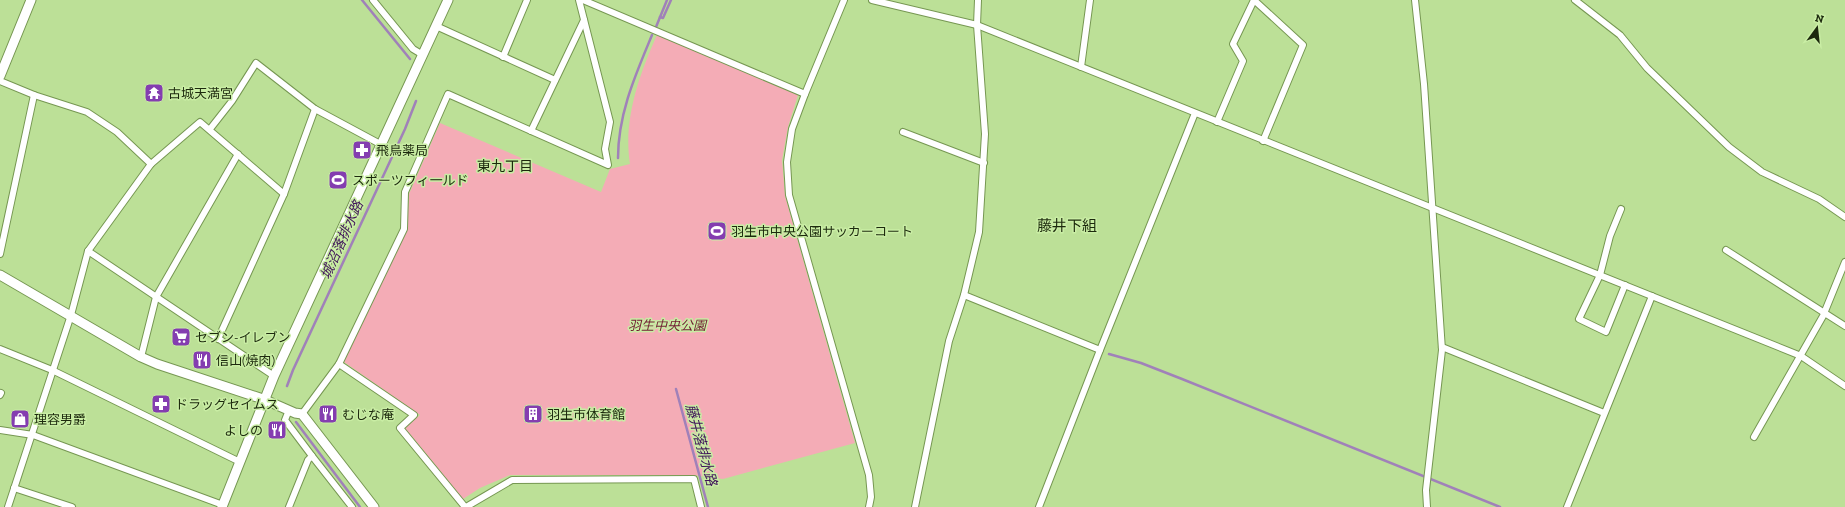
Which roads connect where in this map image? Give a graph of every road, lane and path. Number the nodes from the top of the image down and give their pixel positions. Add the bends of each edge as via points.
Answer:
1 (31, 0) edge
2 (448, 0) edge
3 (527, 0) edge
4 (579, 0) edge
5 (583, 0) edge
6 (844, 0) edge
7 (872, 0) edge
8 (978, 0) edge
9 (1090, 0) edge
10 (1254, 0) edge
11 (1415, 0) edge
12 (1576, 0) edge
13 (376, 1) edge
14 (584, 20) junction
15 (436, 26) junction
16 (977, 26) junction
17 (423, 55) junction
18 (503, 57) junction
19 (1081, 67) junction
20 (0, 76) edge
21 (555, 80) junction
22 (0, 81) edge
23 (805, 94) junction
24 (34, 95) junction
25 (315, 109) junction
26 (1195, 113) junction
27 (1216, 122) junction
28 (210, 129) junction
29 (531, 131) junction
30 (903, 132) dead end
31 (1263, 140) junction
32 (382, 145) junction
33 (238, 154) junction
34 (984, 163) junction
35 (151, 164) junction
36 (284, 194) junction
37 (1433, 209) junction
38 (1621, 209) dead end
39 (1845, 217) edge
40 (1726, 250) dead end
41 (88, 251) junction
42 (0, 254) edge
43 (1845, 262) edge
44 (0, 275) edge
45 (1600, 275) junction
46 (1625, 285) junction
47 (964, 295) junction
48 (1652, 296) junction
49 (156, 297) junction
50 (1825, 313) junction
51 (70, 315) junction
52 (1845, 326) edge
53 (218, 339) junction
54 (1442, 347) junction
55 (0, 349) edge
56 (1100, 350) junction
57 (1801, 356) junction
58 (141, 357) junction
59 (339, 364) junction
60 (52, 370) junction
61 (274, 376) junction
62 (1845, 386) edge
63 (263, 399) junction
64 (289, 410) junction
65 (302, 414) junction
66 (1604, 414) junction
67 (0, 430) edge
68 (32, 435) junction
69 (1754, 437) dead end
70 (312, 456) junction
71 (240, 462) junction
72 (14, 488) junction
73 (223, 506) edge
74 (351, 506) edge
75 (8, 507) edge
76 (72, 507) edge
77 (289, 507) edge
78 (374, 507) edge
79 (465, 507) edge
80 (701, 507) edge
81 (869, 507) edge
82 (915, 507) edge
83 (1039, 507) edge
84 (1427, 507) edge
85 (1567, 507) edge

1 - 20 street
2 - 15 street
3 - 18 street
4 - 14 street
5 - 23 street
6 - 23 street
7 - 16 street
8 - 16 street
9 - 19 street
10 - 27 street via 1233,44 1243,61
10 - 31 street via 1302,45
11 - 37 street
12 - 39 street via 1620,35 1647,68 1729,147 1762,172 1819,199
13 - 17 street via 413,49
14 - 21 street
14 - 29 street via 610,122 605,149 608,165
15 - 17 street
15 - 18 street
16 - 19 street
16 - 34 street via 985,134
17 - 32 street
18 - 21 street
19 - 26 street
21 - 29 street
22 - 24 street
23 - 81 street via 792,129 787,162 789,195 869,475
24 - 35 street via 87,112 117,132
24 - 42 street
25 - 28 street via 256,63 232,101
25 - 32 street
25 - 36 street
26 - 27 street
26 - 56 street
27 - 31 street
28 - 33 street
28 - 35 street via 200,122
29 - 59 street via 448,94 405,192 404,228
30 - 34 street
31 - 37 street
32 - 61 street
33 - 36 street
33 - 49 street
34 - 47 street via 979,232
35 - 41 street
36 - 53 street
37 - 45 street
37 - 54 street
38 - 45 street via 1610,236
40 - 50 street
41 - 49 street
41 - 51 street
43 - 50 street
44 - 51 street
45 - 46 street
45 - 46 street via 1579,319 1606,332
46 - 48 street
47 - 56 street
47 - 82 street via 949,341
48 - 57 street
48 - 66 street
49 - 53 street
49 - 58 street
50 - 52 street
50 - 57 street
51 - 58 street
51 - 60 street
53 - 61 street
54 - 66 street
54 - 84 street via 1426,490
55 - 60 street
56 - 83 street
57 - 62 street
57 - 69 street
58 - 63 street
59 - 65 street
59 - 79 street via 414,415 400,428
60 - 68 street
60 - 71 street
61 - 63 street
63 - 64 street
63 - 71 street
64 - 65 street
64 - 70 street via 285,420
65 - 78 street
66 - 85 street
67 - 68 street
68 - 72 street
68 - 73 street
70 - 74 street
70 - 77 street via 308,460
71 - 73 street
72 - 75 street
72 - 76 street
79 - 80 street via 512,480 687,479 694,479

